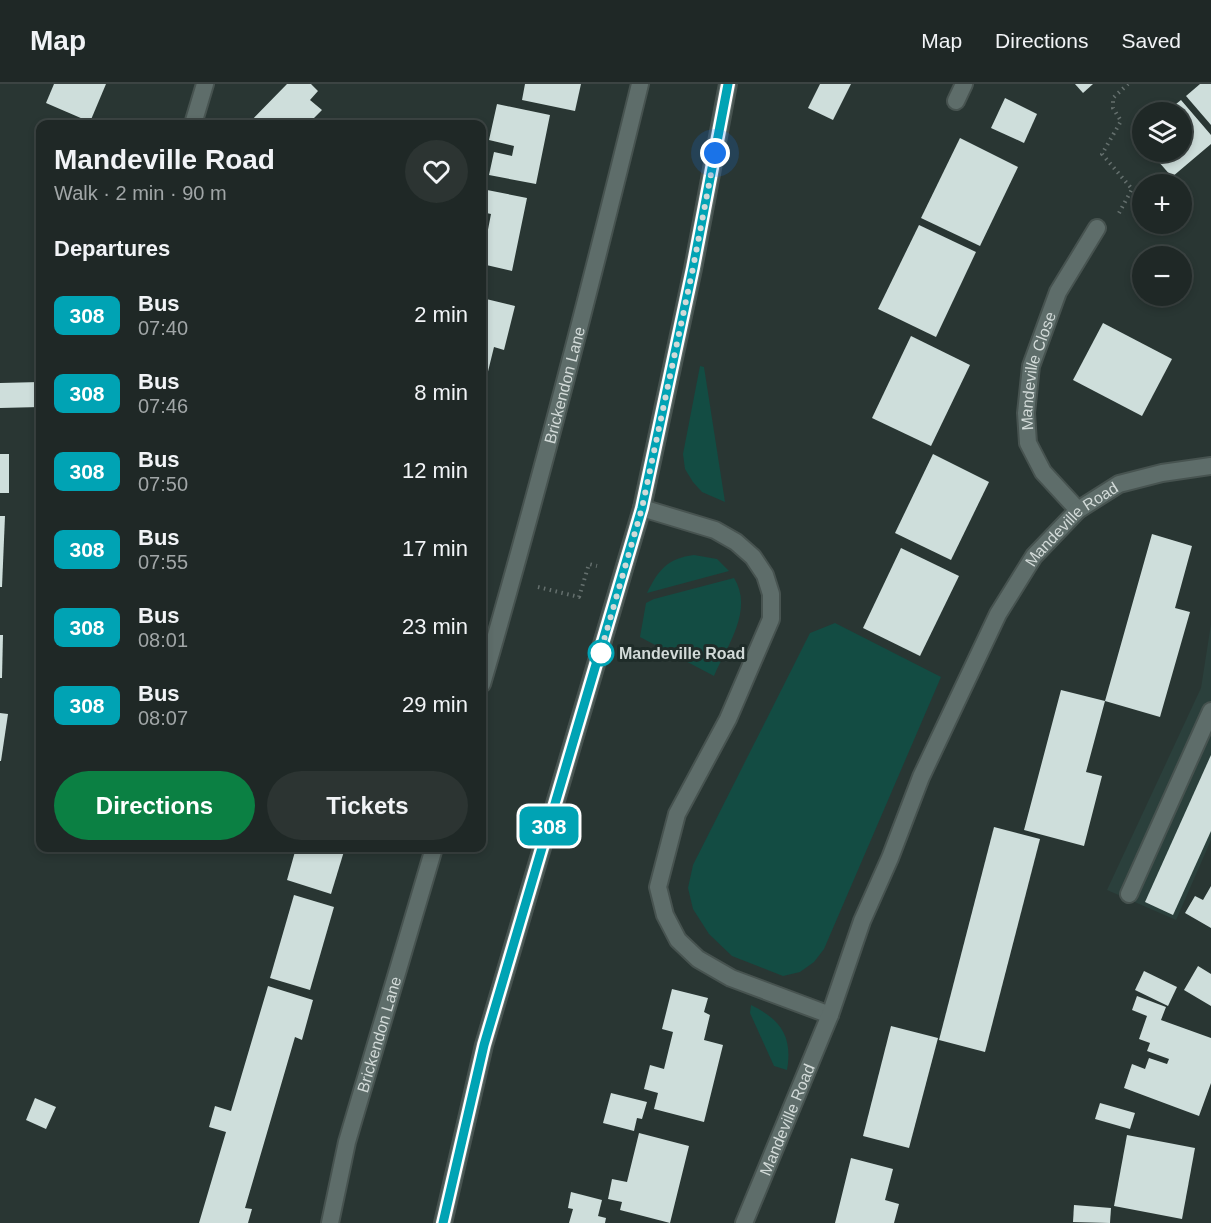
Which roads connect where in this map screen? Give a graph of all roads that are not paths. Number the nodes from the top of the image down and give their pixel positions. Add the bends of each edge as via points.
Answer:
1 (205, 84) edge
2 (640, 84) edge
3 (728, 84) edge
4 (964, 84) edge
5 (956, 101) dead end
6 (194, 120) edge
7 (1097, 228) road end
8 (1211, 466) edge
9 (642, 508) junction
10 (1078, 510) junction
11 (486, 670) edge
12 (1211, 711) edge
13 (433, 852) edge
14 (1129, 894) dead end
15 (830, 1015) junction
16 (330, 1223) edge
17 (443, 1223) edge
18 (744, 1223) edge

1 - 6 street
2 - 11 street, Brickendon Lane via 599,254
3 - 9 street
4 - 5 street
7 - 10 street, Mandeville Close via 1058,292 1031,366 1026,413 1028,443 1038,462
8 - 10 street, Mandeville Road via 1119,484
9 - 15 street via 715,530 736,542 753,557 771,594 771,619 728,719 677,814 658,887 665,915 678,940 698,959 731,978
9 - 17 street via 484,1045
10 - 15 street, Mandeville Road via 1034,556 998,614 921,777 862,921
12 - 14 street
13 - 16 street, Brickendon Lane via 347,1142
15 - 18 street, Mandeville Road

